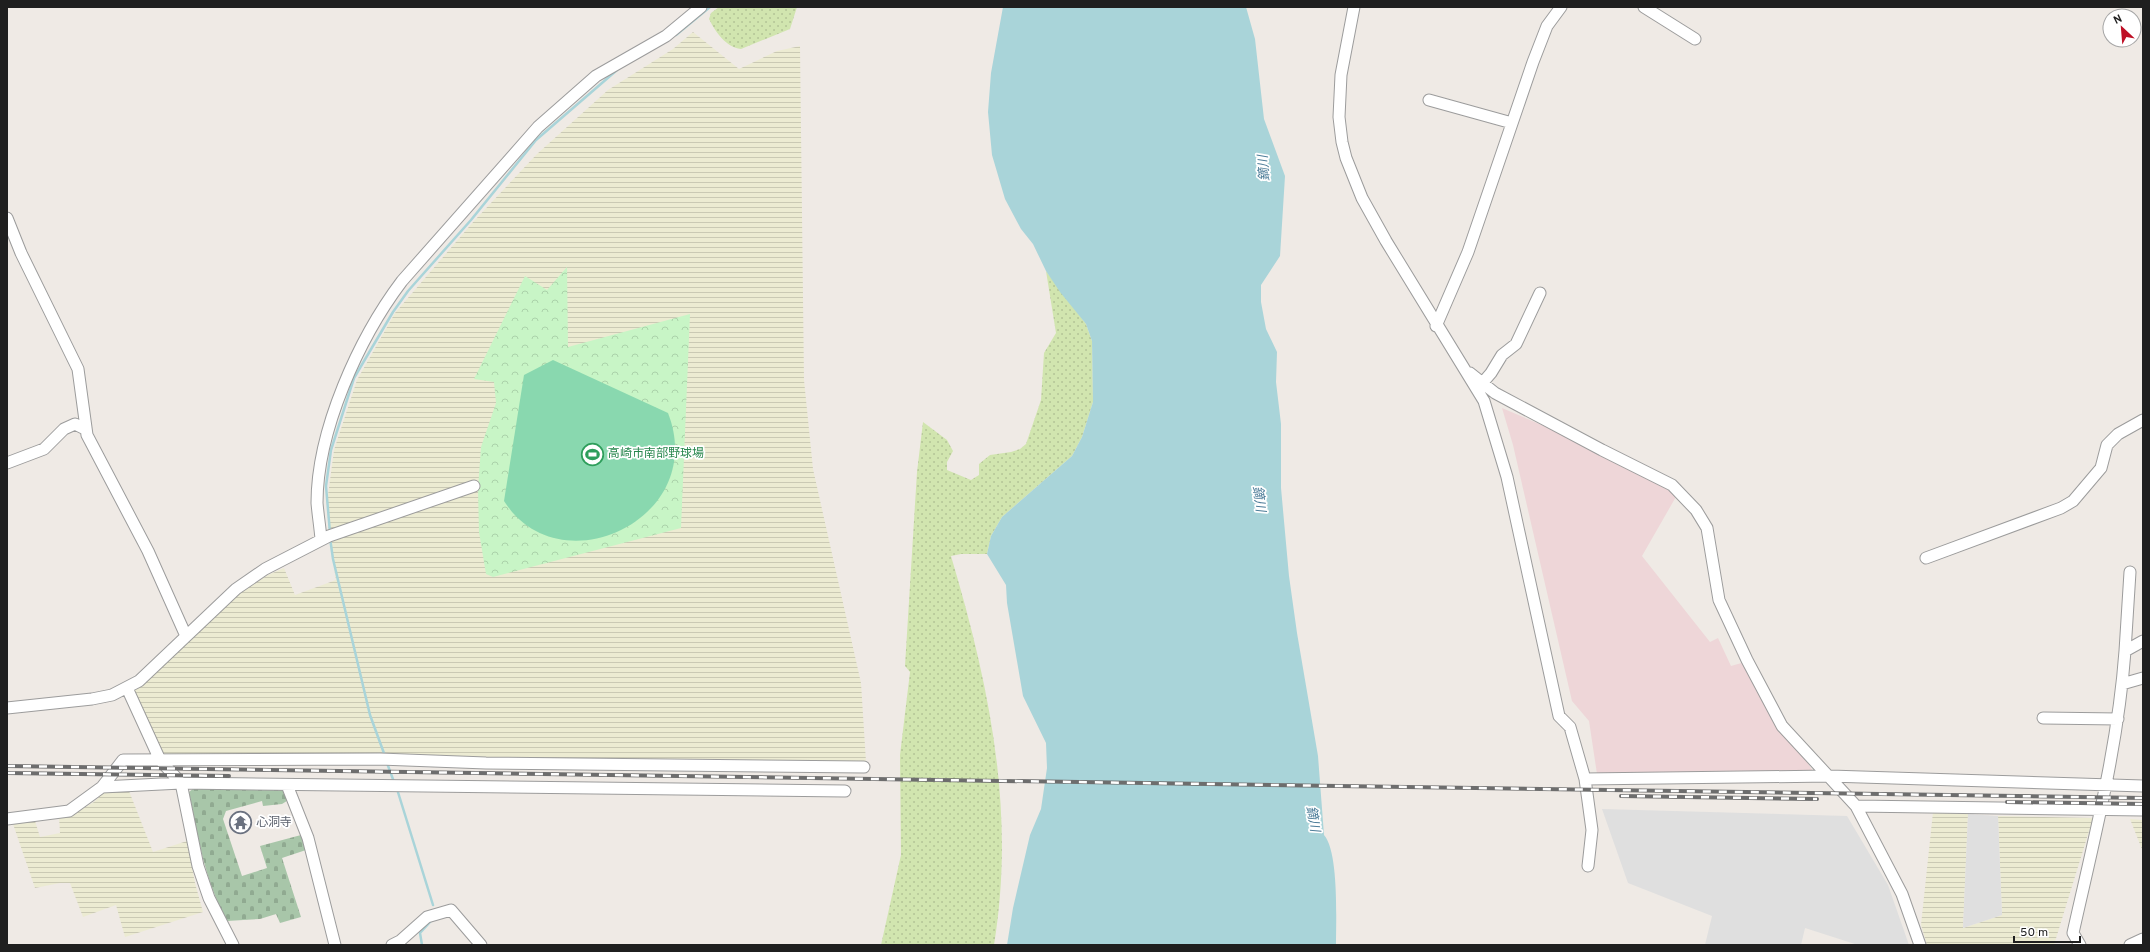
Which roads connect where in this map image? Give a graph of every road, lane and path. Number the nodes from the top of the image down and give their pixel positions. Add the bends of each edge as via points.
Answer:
1 (701, 7) edge
2 (1354, 7) edge
3 (1561, 7) edge
4 (1644, 7) edge
5 (1695, 39) dead end
6 (1429, 100) dead end
7 (1512, 123) junction
8 (7, 218) edge
9 (1540, 293) dead end
10 (1436, 326) junction
11 (1480, 386) junction
12 (2143, 420) edge
13 (85, 429) junction
14 (7, 463) edge
15 (474, 486) dead end
16 (321, 539) junction
17 (1926, 558) dead end
18 (2130, 572) dead end
19 (186, 636) junction
20 (2143, 641) edge
21 (2125, 651) junction
22 (2143, 678) edge
23 (2122, 684) junction
24 (127, 688) junction
25 (7, 708) edge
26 (2043, 718) dead end
27 (2118, 719) junction
28 (160, 760) junction
29 (864, 767) dead end
30 (1830, 776) junction
31 (1585, 779) junction
32 (181, 783) junction
33 (287, 784) junction
34 (2106, 784) junction
35 (2143, 786) edge
36 (102, 787) junction
37 (845, 791) dead end
38 (1856, 806) junction
39 (2101, 809) junction
40 (2143, 810) edge
41 (7, 819) edge
42 (1588, 866) dead end
43 (2143, 939) edge
44 (233, 945) edge
45 (335, 945) edge
46 (392, 945) edge
47 (481, 945) edge
48 (1920, 945) edge
49 (2080, 945) edge
50 (2130, 945) edge

1 - 16 street via 666,36 596,76 538,127 388,298 354,360 325,441 318,503
2 - 10 street via 1341,75 1339,117 1342,142 1362,198
3 - 7 street via 1547,26
4 - 5 street
6 - 7 street
7 - 10 street via 1468,252
8 - 13 street via 21,253 78,369
9 - 11 street via 1516,344 1502,355 1491,374
10 - 11 street via 1463,368
11 - 30 street via 1672,485 1681,493 1707,528 1718,600 1747,660 1782,726
11 - 31 street via 1507,478 1559,716 1570,727
12 - 17 street via 2118,434 2107,445 2100,468 2074,501
13 - 14 street via 75,424 64,429 44,449
13 - 19 street via 148,551
15 - 16 street
16 - 19 street via 248,579
18 - 21 street
19 - 24 street via 139,681
20 - 21 street
21 - 23 street
22 - 23 street
23 - 27 street
24 - 25 street via 112,695 92,699
24 - 28 street
26 - 27 street
27 - 34 street
28 - 29 street via 380,759 486,763
28 - 32 street
28 - 36 street via 123,760
30 - 31 street
30 - 34 street
30 - 38 street
31 - 42 street via 1592,830
32 - 33 street
32 - 36 street
32 - 44 street via 198,866 209,898
33 - 37 street
33 - 45 street via 308,838
34 - 35 street
34 - 39 street
36 - 41 street via 69,811
38 - 39 street
38 - 48 street via 1902,894
39 - 40 street
39 - 49 street via 2073,933
43 - 50 street
46 - 47 street via 427,917 451,910

